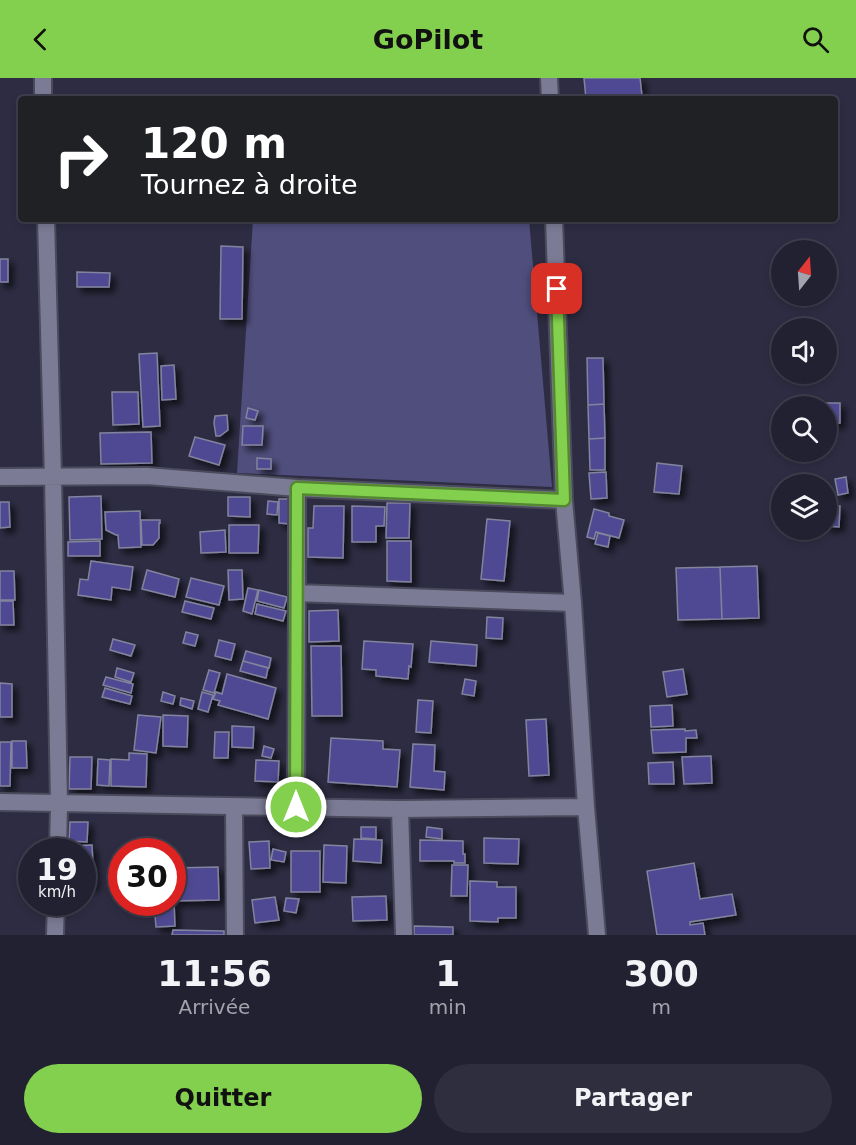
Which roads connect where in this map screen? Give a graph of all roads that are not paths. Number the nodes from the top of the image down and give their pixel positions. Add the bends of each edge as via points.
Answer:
1 (43, 78) edge
2 (549, 78) edge
3 (43, 96) edge
4 (550, 96) edge
5 (46, 222) edge
6 (554, 222) edge
7 (0, 477) edge
8 (53, 477) junction
9 (297, 488) junction
10 (564, 500) junction
11 (297, 593) junction
12 (573, 603) junction
13 (0, 802) edge
14 (59, 802) junction
15 (234, 807) junction
16 (296, 807) junction
17 (586, 807) junction
18 (400, 809) junction
19 (58, 838) edge
20 (56, 916) edge
21 (56, 935) edge
22 (235, 935) edge
23 (404, 935) edge
24 (597, 935) edge

1 - 3 street
2 - 4 street
5 - 8 street
6 - 10 street
7 - 8 street
8 - 9 street via 147,476
8 - 14 street
9 - 10 street
9 - 11 street
10 - 12 street
11 - 12 street
11 - 16 street
12 - 17 street
13 - 14 street
14 - 15 street
14 - 19 street
15 - 16 street
15 - 22 street
16 - 18 street
17 - 18 street
17 - 24 street
18 - 23 street
20 - 21 street

